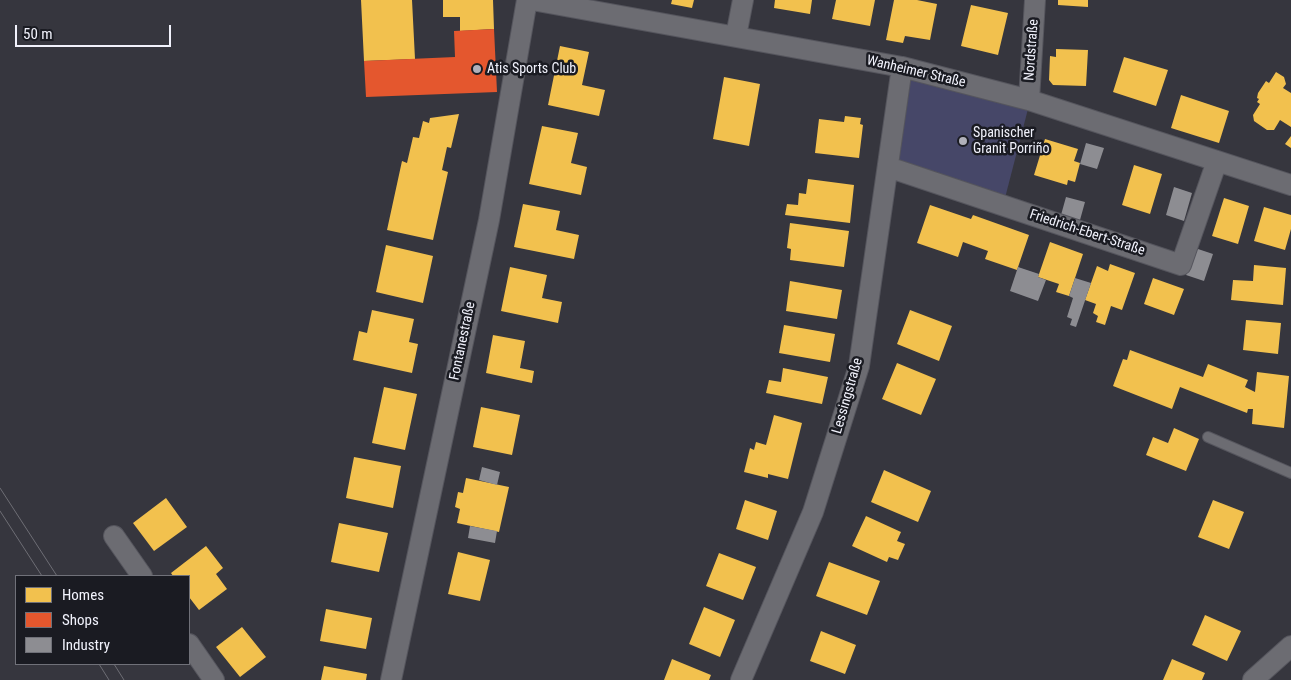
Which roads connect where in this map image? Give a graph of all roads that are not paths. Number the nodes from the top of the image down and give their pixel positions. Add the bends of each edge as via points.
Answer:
1 (527, 0) edge
2 (532, 0) edge
3 (743, 0) edge
4 (1035, 0) edge
5 (736, 36) junction
6 (902, 67) junction
7 (1029, 100) junction
8 (1217, 161) junction
9 (888, 167) junction
10 (1291, 184) edge
11 (1208, 437) dead end
12 (1291, 473) edge
13 (114, 536) dead end
14 (141, 575) edge
15 (190, 645) edge
16 (1291, 646) edge
17 (214, 680) edge
18 (391, 680) edge
19 (742, 680) edge
20 (1252, 680) edge

1 - 18 street, Fontanestraße via 489,220
2 - 5 street, Wanheimer Straße
3 - 5 street
4 - 7 street, Nordstraße
5 - 6 street, Wanheimer Straße
6 - 7 street, Wanheimer Straße
6 - 9 street, Lessingstraße
7 - 8 street, Wanheimer Straße
8 - 9 street, Friedrich-Ebert-Straße via 1182,265
8 - 10 street, Wanheimer Straße
9 - 19 street, Lessingstraße via 859,366 812,512
11 - 12 lane
13 - 14 street
15 - 17 street
16 - 20 street

